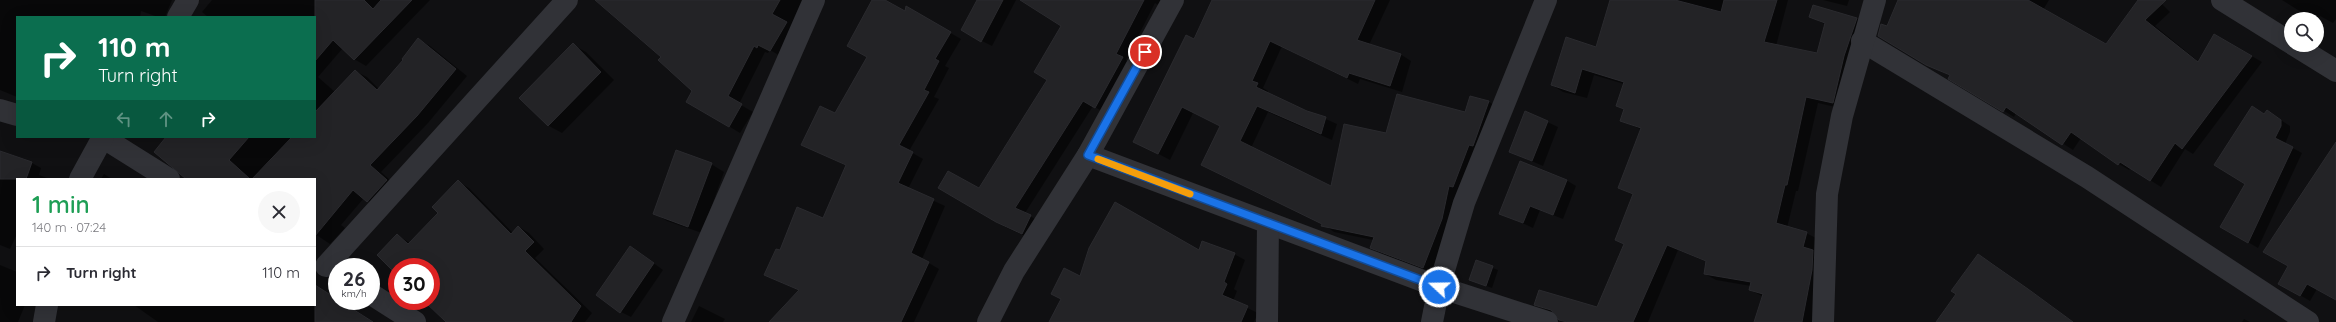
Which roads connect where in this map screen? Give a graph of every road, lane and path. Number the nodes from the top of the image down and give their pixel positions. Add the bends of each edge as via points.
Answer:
1 (188, 0) edge
2 (567, 0) edge
3 (814, 0) edge
4 (1173, 0) edge
5 (1546, 0) edge
6 (1875, 0) edge
7 (2222, 0) edge
8 (179, 16) edge
9 (2284, 39) edge
10 (1862, 41) junction
11 (2305, 52) edge
12 (2336, 71) edge
13 (0, 110) edge
14 (16, 115) edge
15 (101, 138) edge
16 (104, 138) edge
17 (1088, 155) junction
18 (81, 178) edge
19 (167, 178) edge
20 (1268, 223) junction
21 (326, 267) edge
22 (1439, 287) junction
23 (380, 300) edge
24 (47, 306) edge
25 (412, 321) edge
26 (44, 322) edge
27 (673, 322) edge
28 (988, 322) edge
29 (1267, 322) edge
30 (1432, 322) edge
31 (1547, 322) edge
32 (1823, 322) edge
33 (2308, 322) edge

1 - 8 street
2 - 21 street
3 - 27 street
4 - 17 street
5 - 22 street via 1464,203
6 - 10 street
7 - 9 street
10 - 32 street via 1842,116 1827,194
10 - 33 street via 2087,177
11 - 12 street
13 - 14 street
15 - 18 street
16 - 19 street
17 - 20 street
17 - 28 street via 1014,271
20 - 22 street
20 - 29 street
22 - 30 street
22 - 31 street
23 - 25 street
24 - 26 street

